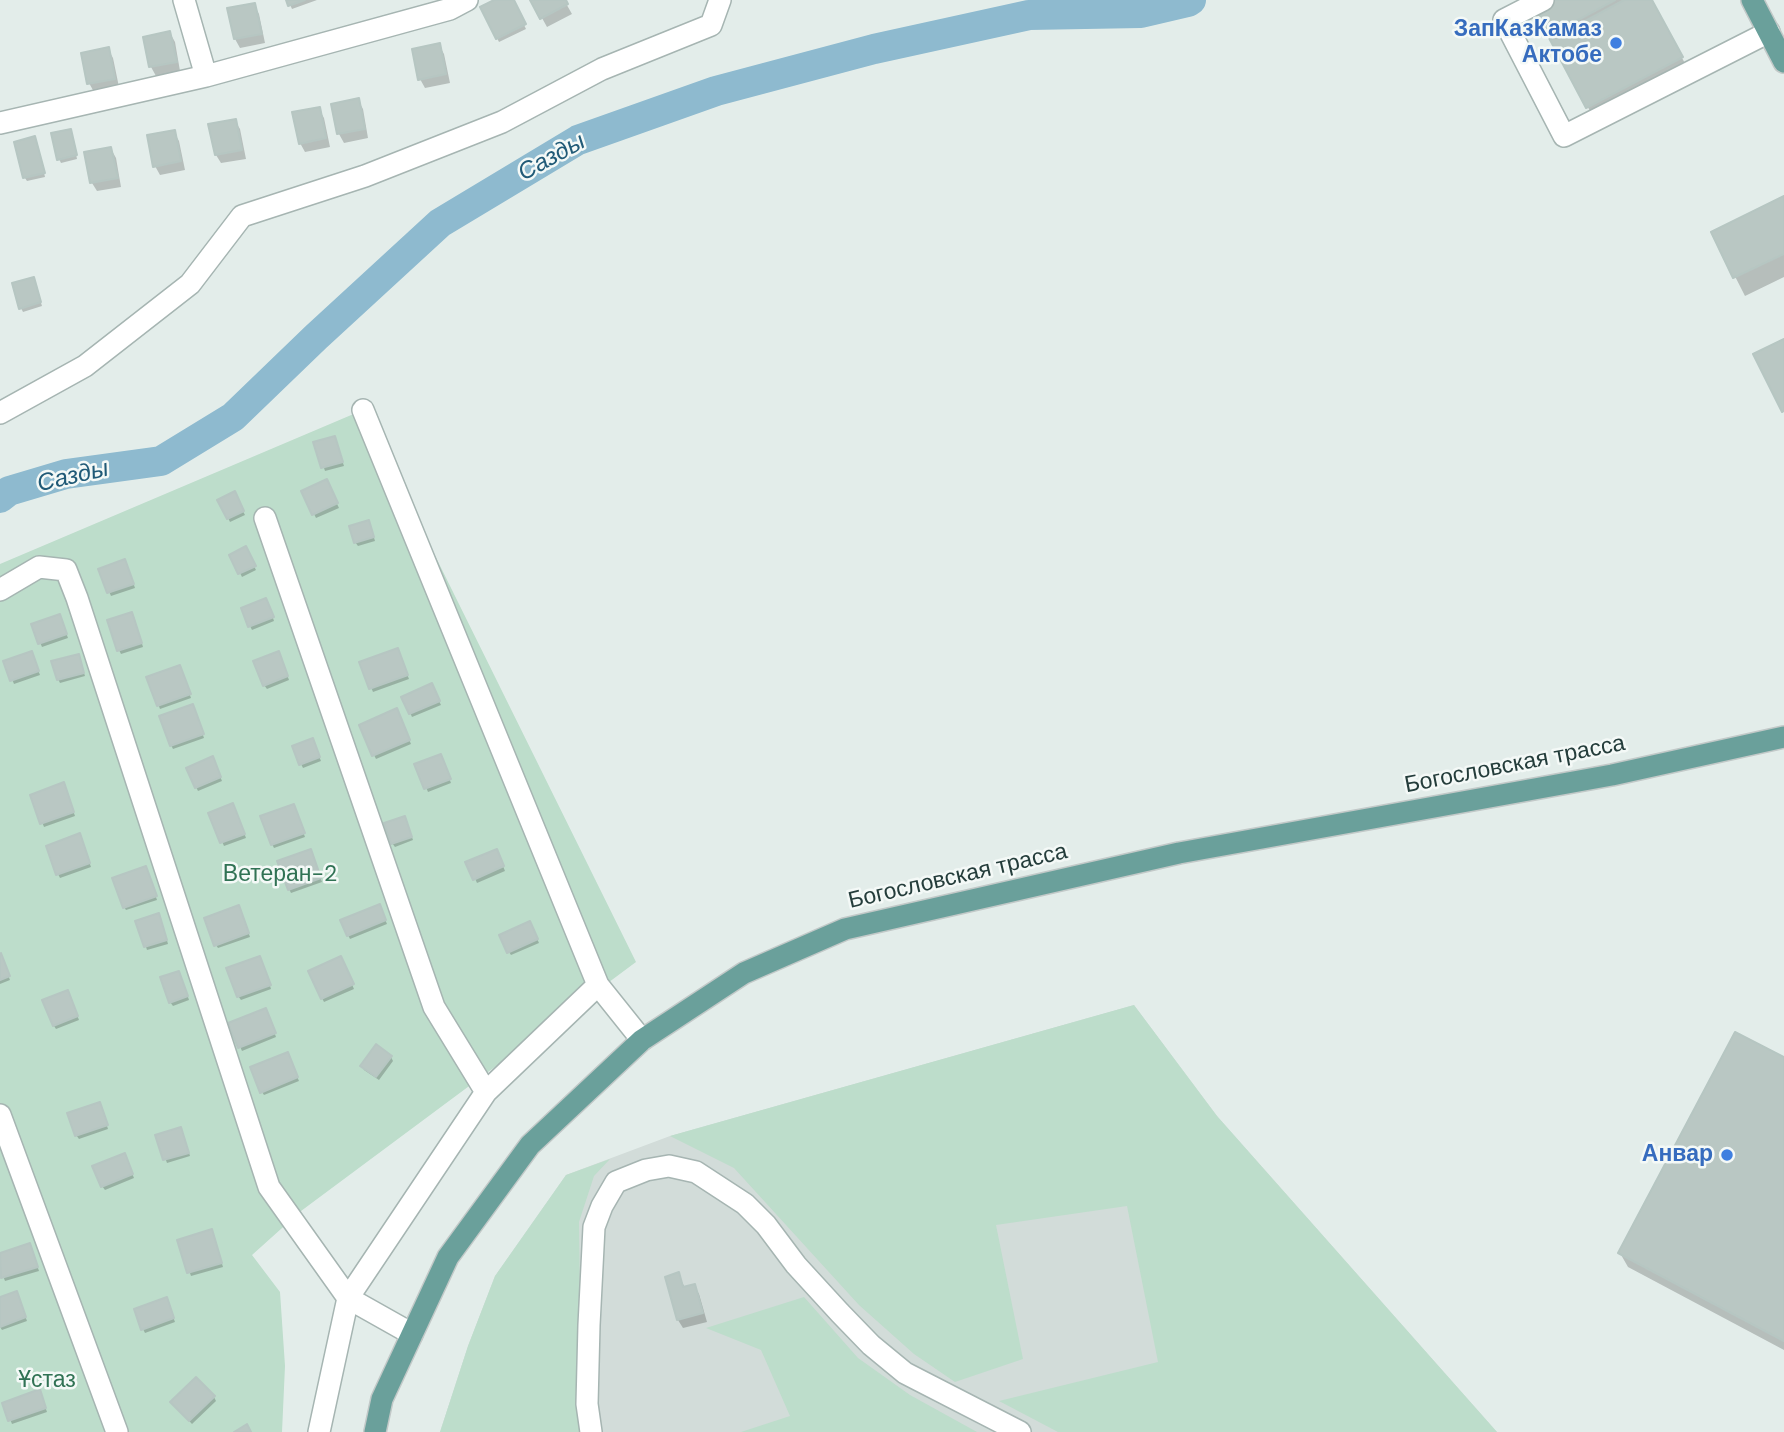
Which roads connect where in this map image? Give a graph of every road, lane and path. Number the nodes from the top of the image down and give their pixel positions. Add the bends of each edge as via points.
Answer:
1 (184, 0) edge
2 (467, 0) edge
3 (720, 0) edge
4 (1543, 0) edge
5 (1752, 0) edge
6 (1769, 32) junction
7 (1784, 62) edge
8 (206, 76) junction
9 (0, 123) edge
10 (363, 410) dead end
11 (0, 413) edge
12 (265, 518) dead end
13 (0, 590) edge
14 (1784, 737) edge
15 (598, 985) junction
16 (642, 1040) junction
17 (486, 1092) junction
18 (0, 1115) edge
19 (348, 1298) junction
20 (412, 1334) junction
21 (117, 1432) edge
22 (319, 1432) edge
23 (375, 1432) edge
24 (591, 1432) edge
25 (1020, 1432) edge

1 - 8 street
2 - 8 street via 450,9
3 - 11 street via 711,25 602,69 502,122 365,176 242,216 190,284 85,366
4 - 6 street via 1504,20 1564,136
5 - 6 main road
6 - 7 main road
8 - 9 street
10 - 15 street
12 - 17 street via 434,1007
13 - 19 street via 39,566 66,570 269,1186
14 - 16 main road, Богословская трасса via 1612,775 1179,853 845,929 744,974
15 - 16 street
15 - 17 street
16 - 20 main road, Богословская трасса via 530,1145 448,1257
17 - 19 street
18 - 21 street
19 - 20 street
19 - 22 street
20 - 23 main road, Богословская трасса via 382,1399
24 - 25 street via 587,1404 594,1227 616,1182 669,1166 696,1172 745,1204 840,1313 905,1373

